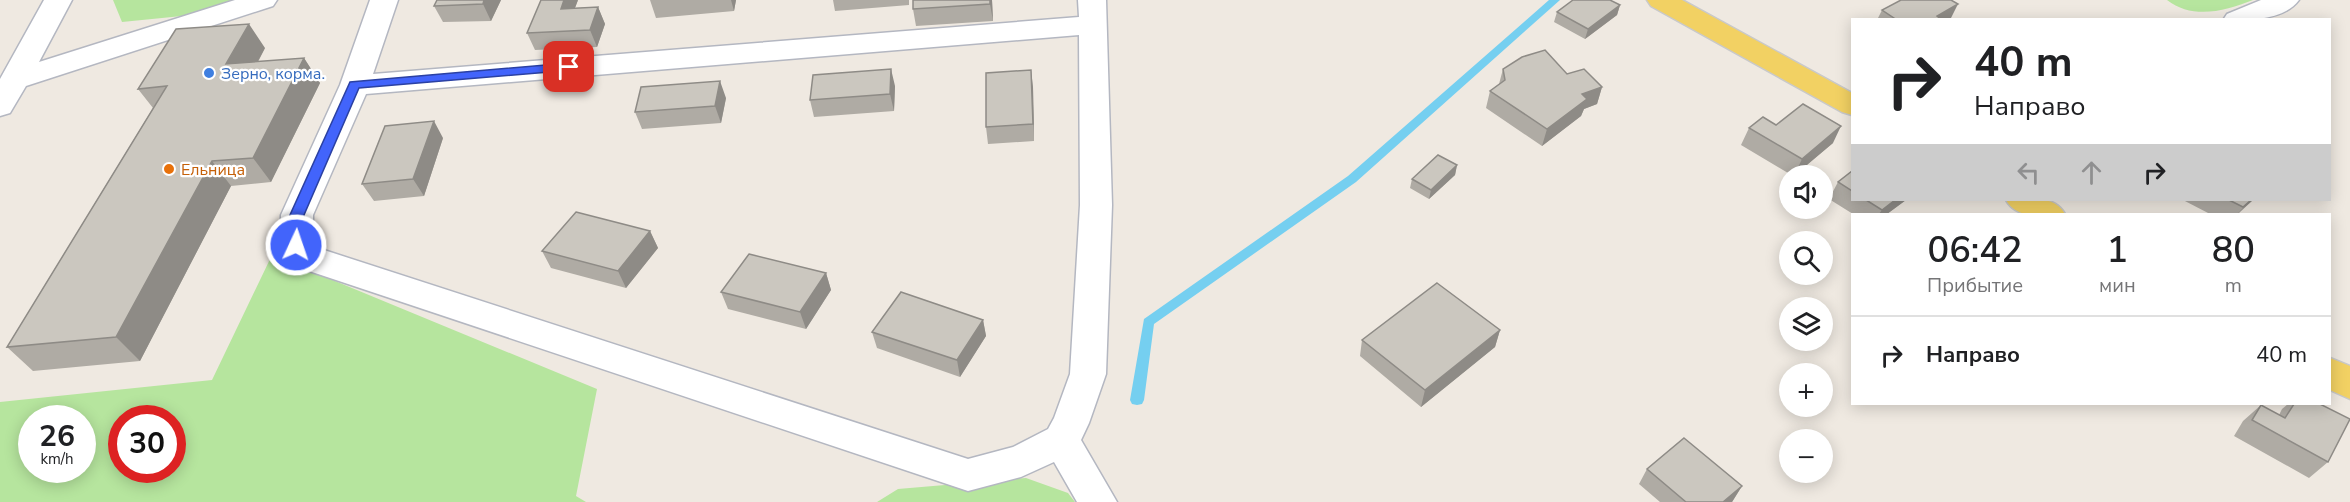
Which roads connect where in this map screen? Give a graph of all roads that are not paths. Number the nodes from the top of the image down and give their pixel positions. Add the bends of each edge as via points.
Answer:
1 (58, 0) edge
2 (263, 0) edge
3 (384, 0) edge
4 (1662, 0) edge
5 (2285, 0) edge
6 (1092, 12) edge
7 (2242, 18) edge
8 (15, 79) junction
9 (355, 85) junction
10 (1851, 104) edge
11 (0, 106) edge
12 (2024, 201) edge
13 (2047, 213) edge
14 (2331, 373) edge
15 (2350, 384) edge
16 (1061, 440) junction
17 (1098, 502) edge

1 - 8 street
2 - 8 street
3 - 9 street
4 - 10 main road
5 - 7 street
6 - 9 street
6 - 16 street via 1096,205 1088,374
8 - 11 street
9 - 16 street via 297,215 296,245 312,260 968,475 1022,461
12 - 13 main road
14 - 15 main road
16 - 17 street

